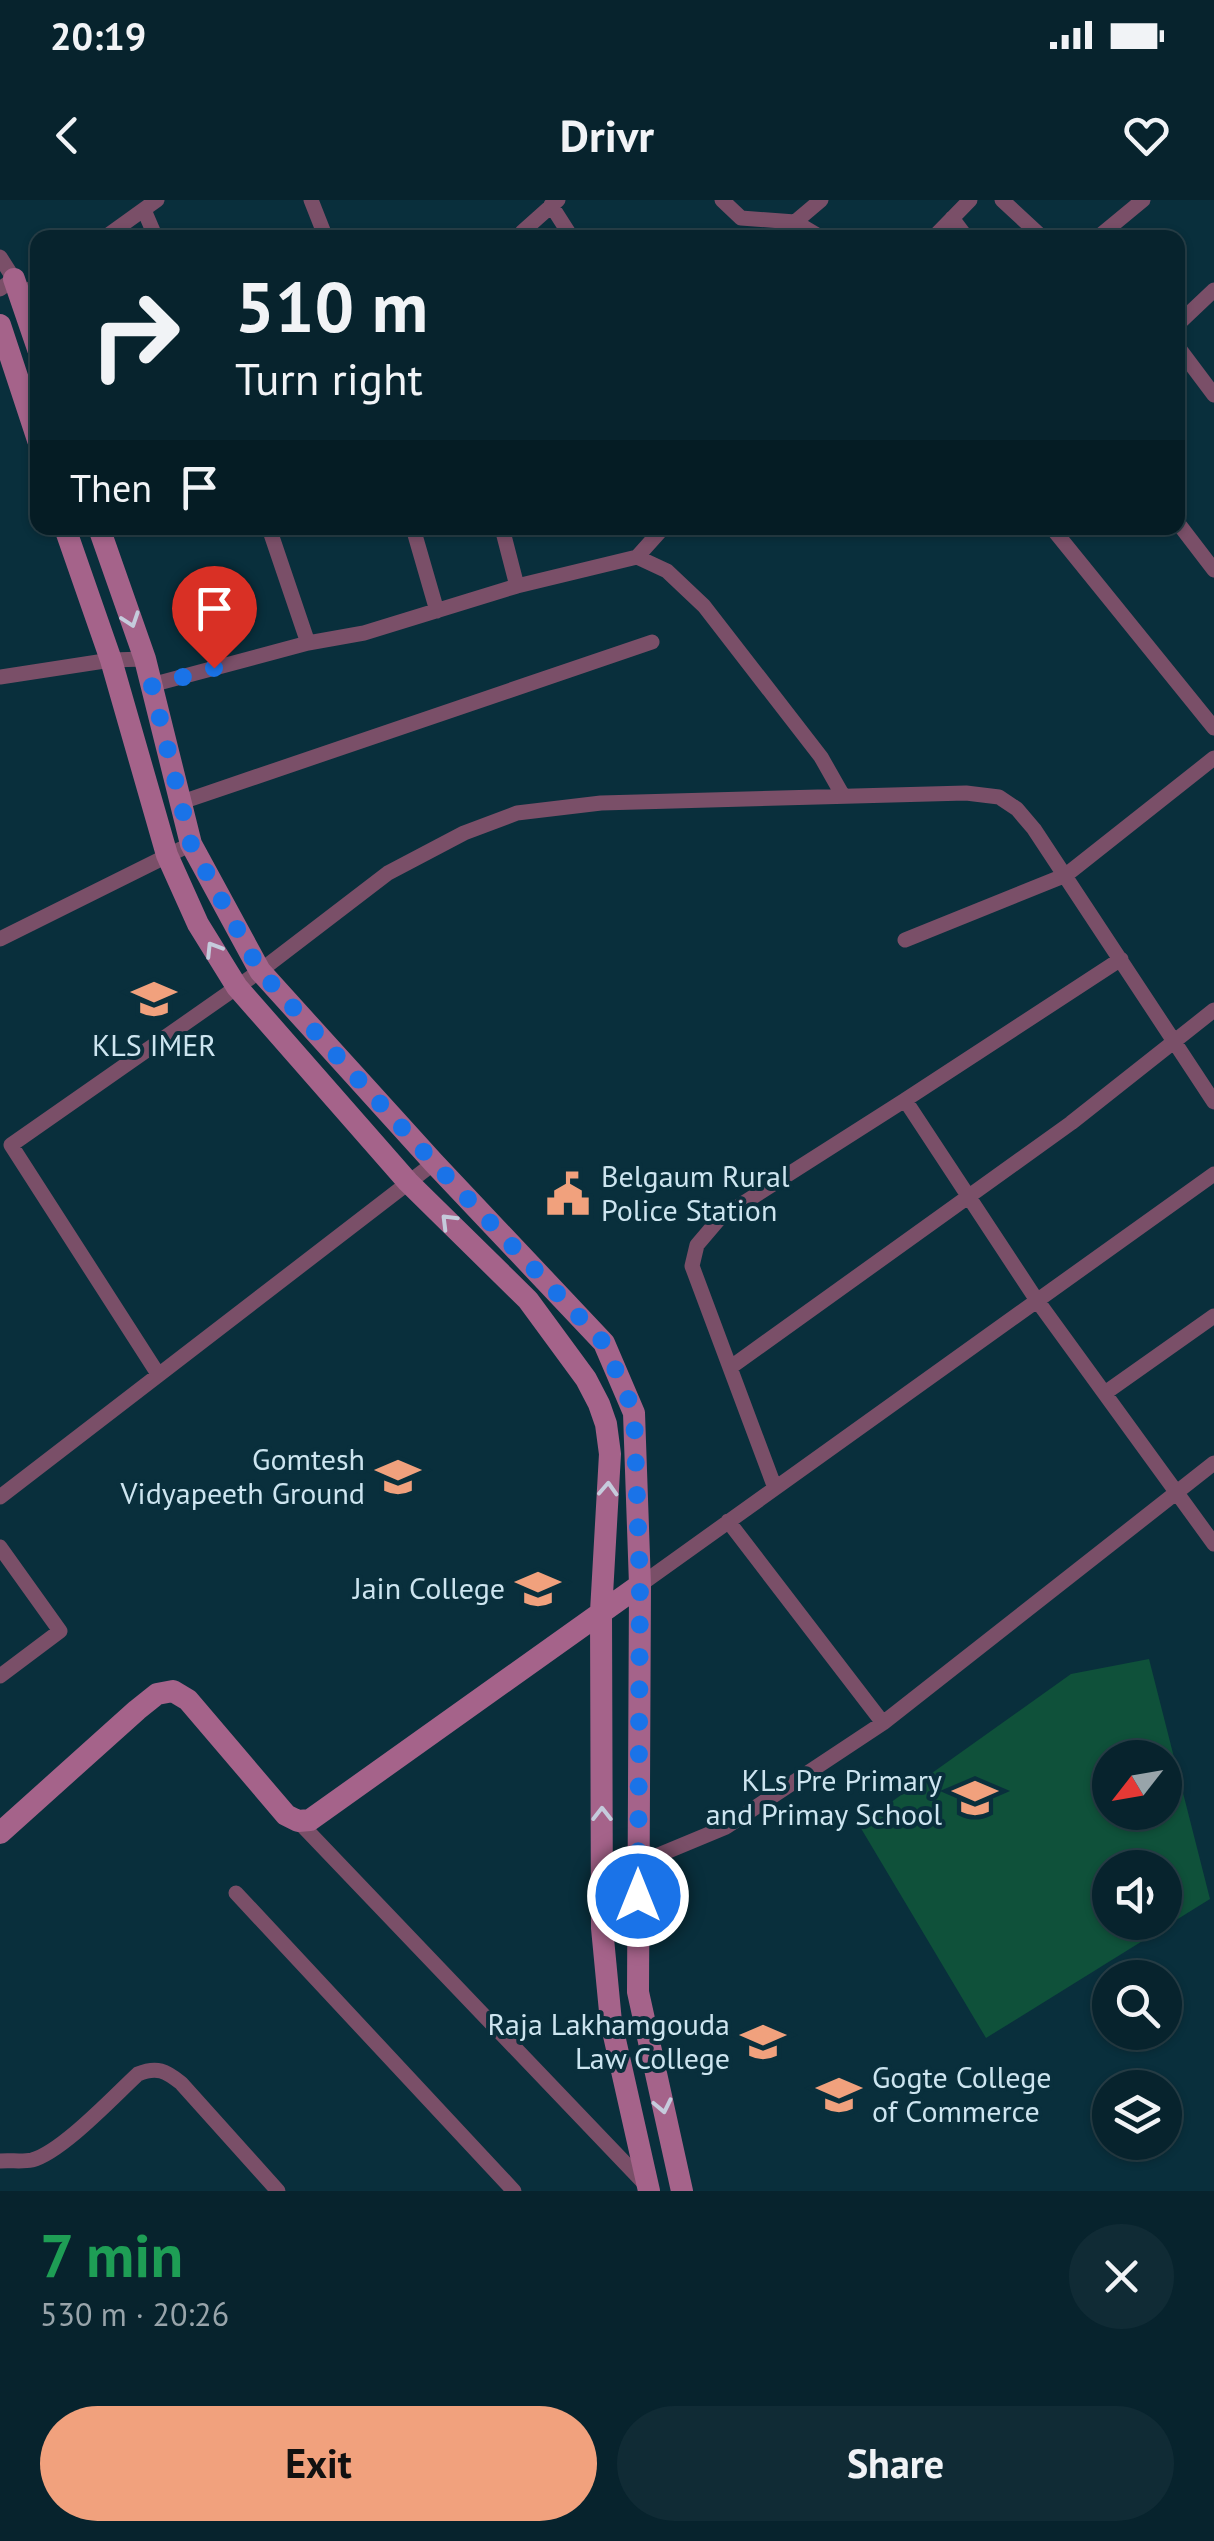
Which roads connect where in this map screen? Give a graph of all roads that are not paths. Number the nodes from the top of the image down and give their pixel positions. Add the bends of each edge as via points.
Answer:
1 (312, 200) edge
2 (722, 200) edge
3 (821, 200) edge
4 (970, 200) edge
5 (1002, 200) edge
6 (1143, 200) edge
7 (554, 203) edge
8 (150, 205) edge
9 (952, 218) junction
10 (794, 222) junction
11 (115, 230) edge
12 (155, 230) edge
13 (323, 230) edge
14 (524, 230) edge
15 (568, 230) edge
16 (808, 230) edge
17 (941, 230) edge
18 (961, 230) edge
19 (1034, 230) edge
20 (1107, 230) edge
21 (0, 257) edge
22 (18, 287) edge
23 (1214, 290) edge
24 (1185, 317) edge
25 (30, 324) edge
26 (0, 325) edge
27 (1185, 357) edge
28 (1214, 394) edge
29 (30, 416) edge
30 (1185, 532) edge
31 (67, 535) edge
32 (101, 535) edge
33 (271, 535) edge
34 (415, 535) edge
35 (504, 535) edge
36 (657, 535) edge
37 (1058, 535) edge
38 (637, 558) junction
39 (1214, 570) edge
40 (517, 586) junction
41 (437, 611) junction
42 (652, 642) dead end
43 (308, 643) junction
44 (145, 659) junction
45 (111, 660) junction
46 (0, 676) edge
47 (152, 686) junction
48 (1214, 728) edge
49 (1214, 758) edge
50 (842, 794) junction
51 (179, 803) junction
52 (191, 844) junction
53 (167, 856) junction
54 (1066, 876) junction
55 (0, 940) edge
56 (904, 940) dead end
57 (1121, 959) junction
58 (260, 971) junction
59 (237, 987) junction
60 (1214, 1010) edge
61 (1174, 1042) junction
62 (904, 1100) junction
63 (1214, 1102) edge
64 (434, 1163) junction
65 (1214, 1174) edge
66 (408, 1182) junction
67 (966, 1197) junction
68 (1036, 1299) junction
69 (578, 1316) junction
70 (1214, 1316) edge
71 (554, 1336) junction
72 (731, 1368) junction
73 (158, 1374) junction
74 (1105, 1393) junction
75 (1214, 1463) edge
76 (774, 1488) junction
77 (1176, 1490) junction
78 (0, 1496) edge
79 (728, 1521) junction
80 (1214, 1544) edge
81 (0, 1547) edge
82 (640, 1584) junction
83 (601, 1612) junction
84 (0, 1676) edge
85 (883, 1724) junction
86 (298, 1821) junction
87 (0, 1833) edge
88 (602, 1864) junction
89 (637, 1864) junction
90 (236, 1893) dead end
91 (0, 2161) edge
92 (648, 2189) edge
93 (278, 2191) edge
94 (514, 2191) edge
95 (682, 2191) edge

1 - 13 street
2 - 10 street via 741,218
3 - 10 street
4 - 9 street
5 - 19 street
6 - 20 street
7 - 14 street
7 - 15 street
8 - 11 street
8 - 12 street
9 - 17 street
9 - 18 street
10 - 16 street
21 - 22 street
22 - 25 main road
23 - 24 street
26 - 29 main road
27 - 28 street
30 - 39 street
31 - 45 main road
32 -> 44 main road
33 - 43 street
34 - 41 street
35 - 40 street
36 - 38 street
37 - 48 street
38 - 40 street
38 - 50 street via 668,572 704,606
40 - 41 street
41 - 43 street
42 - 51 street
43 - 47 street
44 - 45 street
44 - 47 main road
45 - 46 street
45 - 53 main road
47 - 51 main road
49 - 54 street
50 - 54 street via 999,797 1017,809
50 - 58 street via 601,803 517,813 464,832 388,873
51 - 52 main road
52 - 53 street
52 - 58 main road
53 - 55 street
59 -> 53 main road
54 - 56 street
54 - 57 street
57 - 61 street
57 - 62 street
58 - 59 street
58 - 64 main road
59 - 66 main road
59 - 73 street via 11,1144
60 - 61 street
61 - 63 street
61 - 67 street
62 - 67 street
62 - 72 street via 720,1218 697,1245 692,1266
64 - 66 street
64 - 69 main road
65 - 68 street
71 -> 66 main road via 528,1300
66 - 73 street
67 - 68 street
67 - 72 street
68 - 74 street
68 - 76 street
69 - 71 main road
69 - 82 main road via 604,1343 634,1412
70 - 74 street
83 -> 71 main road via 606,1424 586,1379
72 - 76 street
73 - 78 street
74 - 77 street
75 - 77 street
76 - 79 street
77 - 80 street
77 - 85 street
79 - 82 street
79 - 85 street
81 - 84 street via 60,1630
82 - 83 main road
82 - 89 main road
83 - 86 main road via 310,1820
88 -> 83 main road
85 - 89 street via 726,1827
86 - 87 main road via 173,1691 137,1710
86 - 92 street
88 - 89 street
88 - 92 main road via 611,2022
89 -> 95 main road via 638,1992
90 - 94 street
91 - 93 street via 46,2153 152,2068 181,2082

